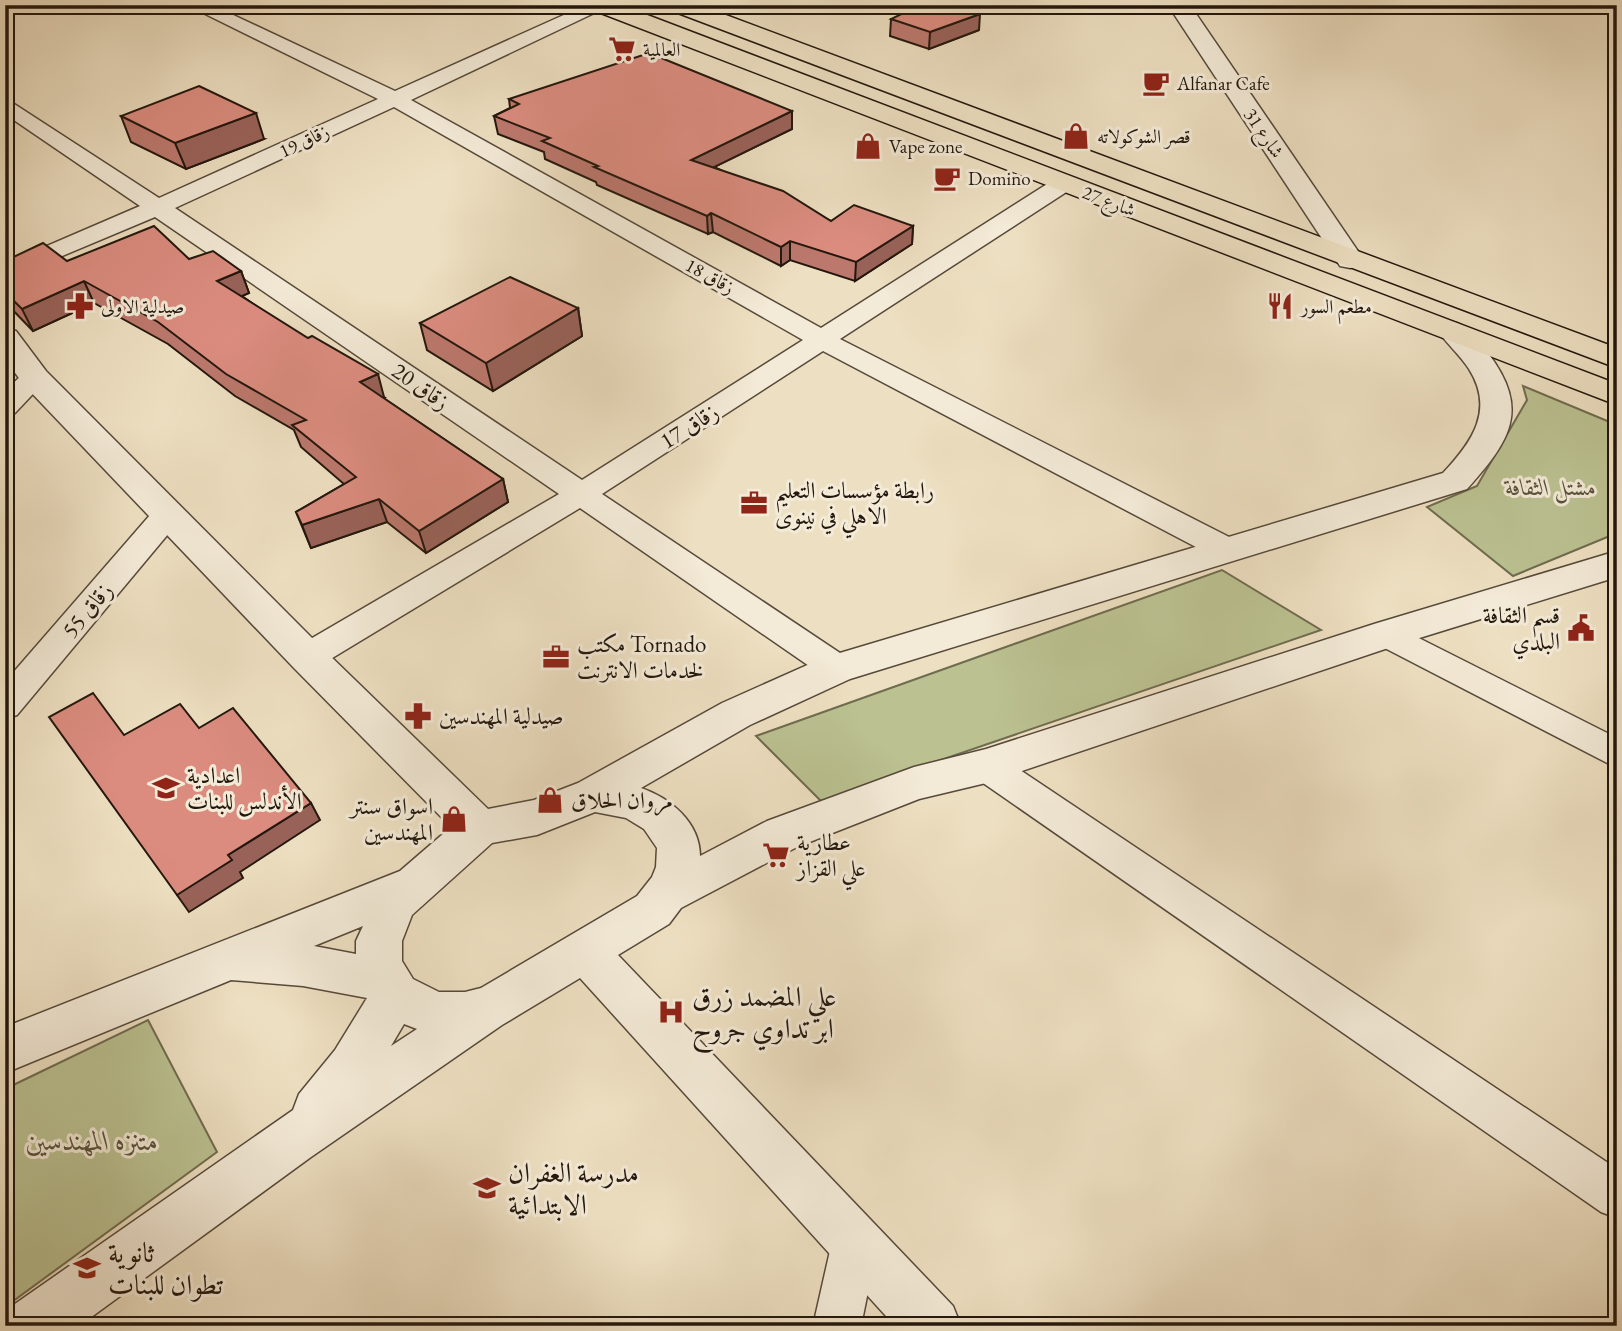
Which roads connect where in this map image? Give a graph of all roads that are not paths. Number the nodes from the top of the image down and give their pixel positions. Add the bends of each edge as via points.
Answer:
1 (196, 5) edge
2 (602, 5) edge
3 (678, 5) edge
4 (1179, 5) edge
5 (926, 98) junction
6 (395, 99) junction
7 (5, 104) edge
8 (896, 118) junction
9 (1063, 184) junction
10 (160, 206) junction
11 (1350, 260) junction
12 (5, 273) edge
13 (1454, 331) junction
14 (5, 337) edge
15 (824, 341) junction
16 (1617, 359) edge
17 (35, 378) junction
18 (1617, 395) edge
19 (5, 407) edge
20 (580, 495) junction
21 (168, 514) junction
22 (1224, 548) junction
23 (1617, 564) edge
24 (1387, 634) junction
25 (307, 657) junction
26 (837, 668) junction
27 (5, 706) edge
28 (1617, 754) edge
29 (986, 765) junction
30 (593, 795) junction
31 (480, 828) junction
32 (409, 887) junction
33 (671, 892) junction
34 (586, 953) junction
35 (218, 962) junction
36 (391, 987) junction
37 (491, 1007) junction
38 (5, 1050) edge
39 (293, 1139) junction
40 (1617, 1196) edge
41 (855, 1242) junction
42 (32, 1326) edge
43 (837, 1326) edge
44 (933, 1326) edge

1 - 6 street, زقاق 18
2 - 6 street, زقاق 19
2 - 8 main road, شارع 27
3 - 5 main road, شارع 27
4 - 11 street, شارع 31
5 - 8 main road
5 - 11 main road, شارع 27
6 - 10 street, زقاق 19
6 - 15 street, زقاق 18
7 - 10 street, زقاق 20
8 - 9 main road, شارع 27
9 - 13 main road, شارع 27
9 - 15 street, زقاق 17
10 - 12 street, زقاق 19
10 - 20 street, زقاق 20
11 - 16 main road, شارع 27
13 - 18 main road, شارع 27
13 - 22 street via 1478,356 1493,384 1498,411 1492,438 1455,481
14 - 17 street
15 - 20 street, زقاق 17
15 - 22 street, زقاق 18
17 - 19 street
17 - 21 street
20 - 25 street, زقاق 17
20 - 26 street, زقاق 20
21 - 25 street
21 - 27 street, زقاق 55
22 - 26 street
23 - 24 street
24 - 28 street
24 - 29 street
25 - 31 street
26 - 30 street via 736,714
29 - 33 street via 838,810
29 - 40 street
30 - 31 street via 537,817
30 - 33 street via 639,802 671,830 678,849 678,871
31 - 32 street
32 - 35 street
32 - 36 street via 394,903 379,942 379,961
33 - 34 street via 653,910
34 - 37 street
34 - 41 street
35 - 36 street via 303,965
35 - 38 street
36 - 37 street via 416,1007 439,1014 466,1014
36 - 39 street via 352,1066
37 - 39 street
39 - 42 street
41 - 43 street
41 - 44 street

